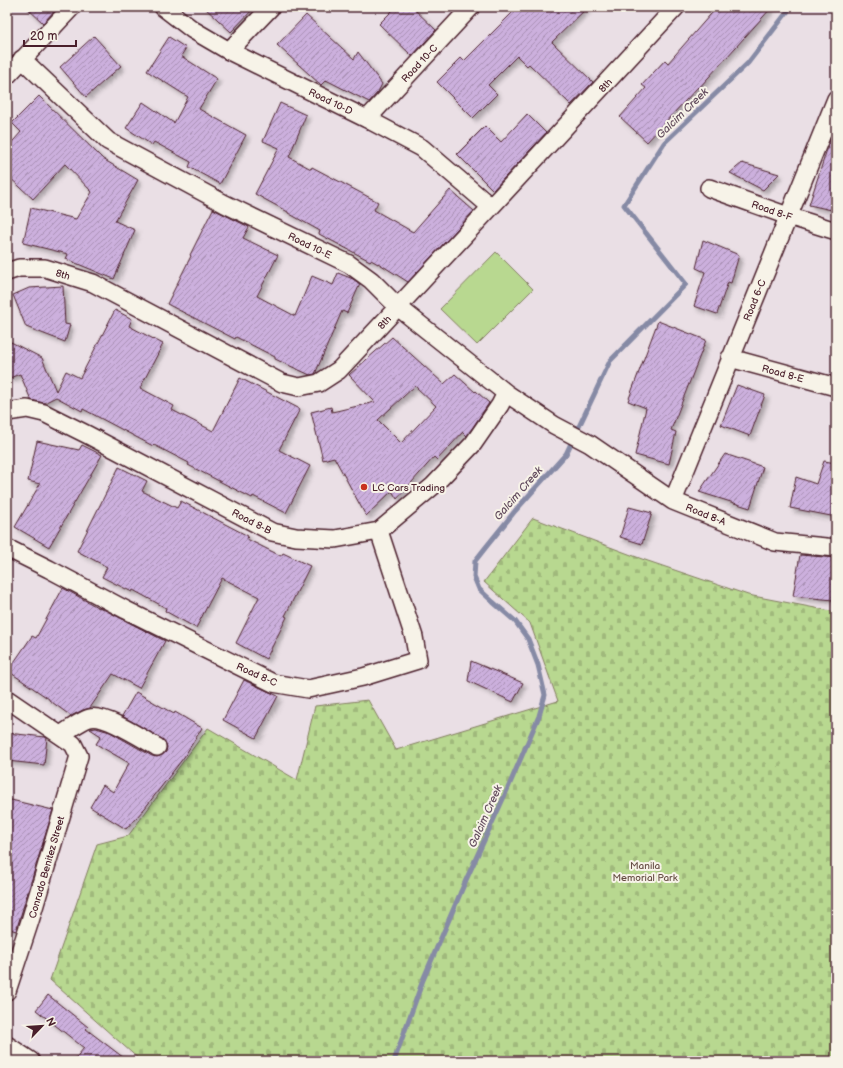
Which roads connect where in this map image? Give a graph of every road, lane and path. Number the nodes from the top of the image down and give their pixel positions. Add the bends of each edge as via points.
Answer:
1 (72, 7) edge
2 (163, 7) edge
3 (271, 7) edge
4 (471, 7) edge
5 (676, 7) edge
6 (229, 51) junction
7 (22, 60) junction
8 (7, 76) edge
9 (836, 99) edge
10 (367, 119) junction
11 (709, 188) dead end
12 (491, 207) junction
13 (788, 216) junction
14 (836, 231) edge
15 (7, 272) edge
16 (398, 307) junction
17 (730, 358) junction
18 (836, 387) edge
19 (506, 393) junction
20 (7, 412) edge
21 (590, 444) joint
22 (673, 501) junction
23 (378, 530) junction
24 (7, 548) edge
25 (836, 548) edge
26 (7, 699) edge
27 (67, 739) junction
28 (158, 748) dead end
29 (7, 991) edge
30 (7, 1045) edge
31 (31, 1061) edge

1 - 7 street
2 - 6 street, Road 10-D via 193,30
3 - 6 street
4 - 10 street, Road 10-C
5 - 12 street, 8th
6 - 10 street, Road 10-D
7 - 8 street
7 - 16 street, Road 10-E via 108,141 225,204 349,264 371,280
9 - 13 street, Road 6-C
10 - 12 street, Road 10-D via 422,148
11 - 13 street, Road 8-F
12 - 16 street, 8th
13 - 14 street, Road 8-F
13 - 17 street, Road 6-C
15 - 16 street, 8th via 19,268 45,268 93,283 282,383 299,387 319,383 339,370
16 - 19 street, Road 10-E
17 - 18 street, Road 8-E
17 - 22 street, Road 6-C
19 - 21 street, Road 10-E via 554,425
19 - 23 street, Road 8-B via 474,444 433,486
20 - 23 street, Road 8-B via 27,409 44,413 272,532 296,537 334,539
21 - 22 street, Road 8-A
22 - 25 street, Road 8-A via 775,542
23 - 24 street, Road 8-C via 414,637 418,660 363,678 308,688 274,683
26 - 27 street
27 - 28 street via 88,718 96,717 112,722
27 - 29 street, Conrado Benitez Street via 79,756
30 - 31 street

